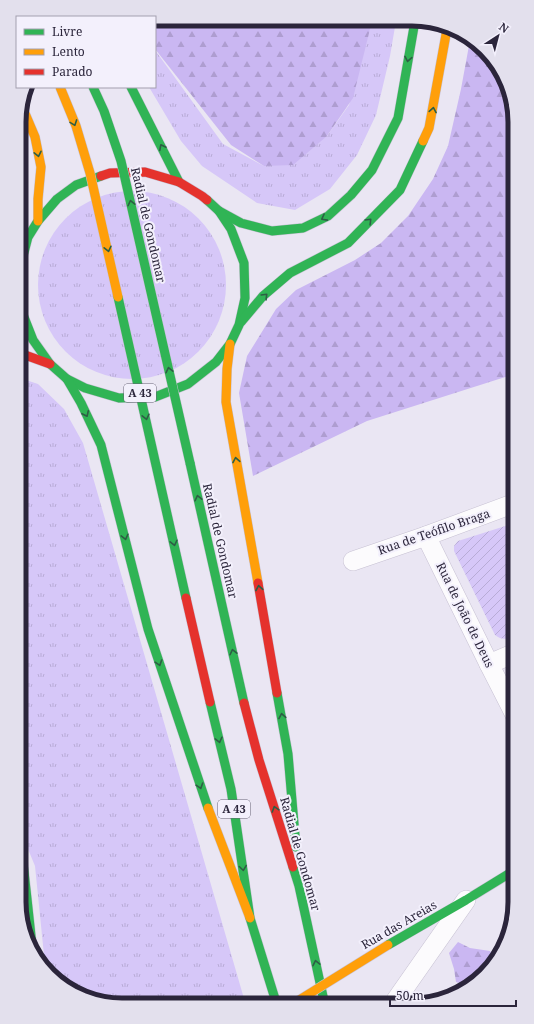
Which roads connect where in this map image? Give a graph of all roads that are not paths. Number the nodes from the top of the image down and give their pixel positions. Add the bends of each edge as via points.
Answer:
1 (415, 26) edge
2 (446, 33) edge
3 (60, 88) edge
4 (93, 88) edge
5 (132, 88) edge
6 (26, 117) edge
7 (180, 182) junction
8 (219, 212) junction
9 (38, 222) junction
10 (26, 245) edge
11 (26, 322) edge
12 (239, 325) junction
13 (230, 344) junction
14 (26, 355) edge
15 (50, 364) junction
16 (68, 379) junction
17 (508, 506) edge
18 (426, 536) junction
19 (353, 561) dead end
20 (508, 656) edge
21 (489, 664) junction
22 (508, 701) edge
23 (508, 874) edge
24 (299, 886) junction
25 (26, 890) edge
26 (466, 900) junction
27 (250, 918) junction
28 (30, 931) edge
29 (275, 998) edge
30 (302, 998) edge
31 (323, 998) edge
32 (397, 998) edge

1 -> 8 main road via 398,118 372,170 351,195 328,216 303,228 272,231 241,223
12 -> 2 main road via 263,296 290,272 348,243 400,190 429,128
3 -> 27 main road, A 43, bridge via 76,126 90,173 231,789
24 -> 4 main road, Radial de Gondomar / A 43, bridge via 259,760 241,690 121,161
7 -> 5 main road
6 -> 9 main road via 35,137 41,168
7 - 8 main road via 202,196
7 - 9 main road via 145,172 110,173 76,186 57,199
8 - 12 main road via 231,229 244,263 245,298
9 - 10 main road
11 - 15 main road via 33,340
12 - 13 main road
13 - 16 main road via 216,362 188,384 154,397 119,398 84,388
24 -> 13 main road via 288,754 226,402
14 - 15 main road
15 - 16 main road
16 -> 27 main road via 101,445 148,629 205,801
17 - 18 street, Rua de Teófilo Braga
18 - 19 street, Rua de Teófilo Braga
18 - 21 street, Rua de João de Deus
20 - 21 street
21 - 22 street, Rua de João de Deus
23 - 26 main road, Rua das Areias
31 -> 24 main road, Radial de Gondomar / A 43
25 - 28 main road
26 - 30 main road, Rua das Areias, bridge
26 - 32 street
27 - 29 main road, A 43

